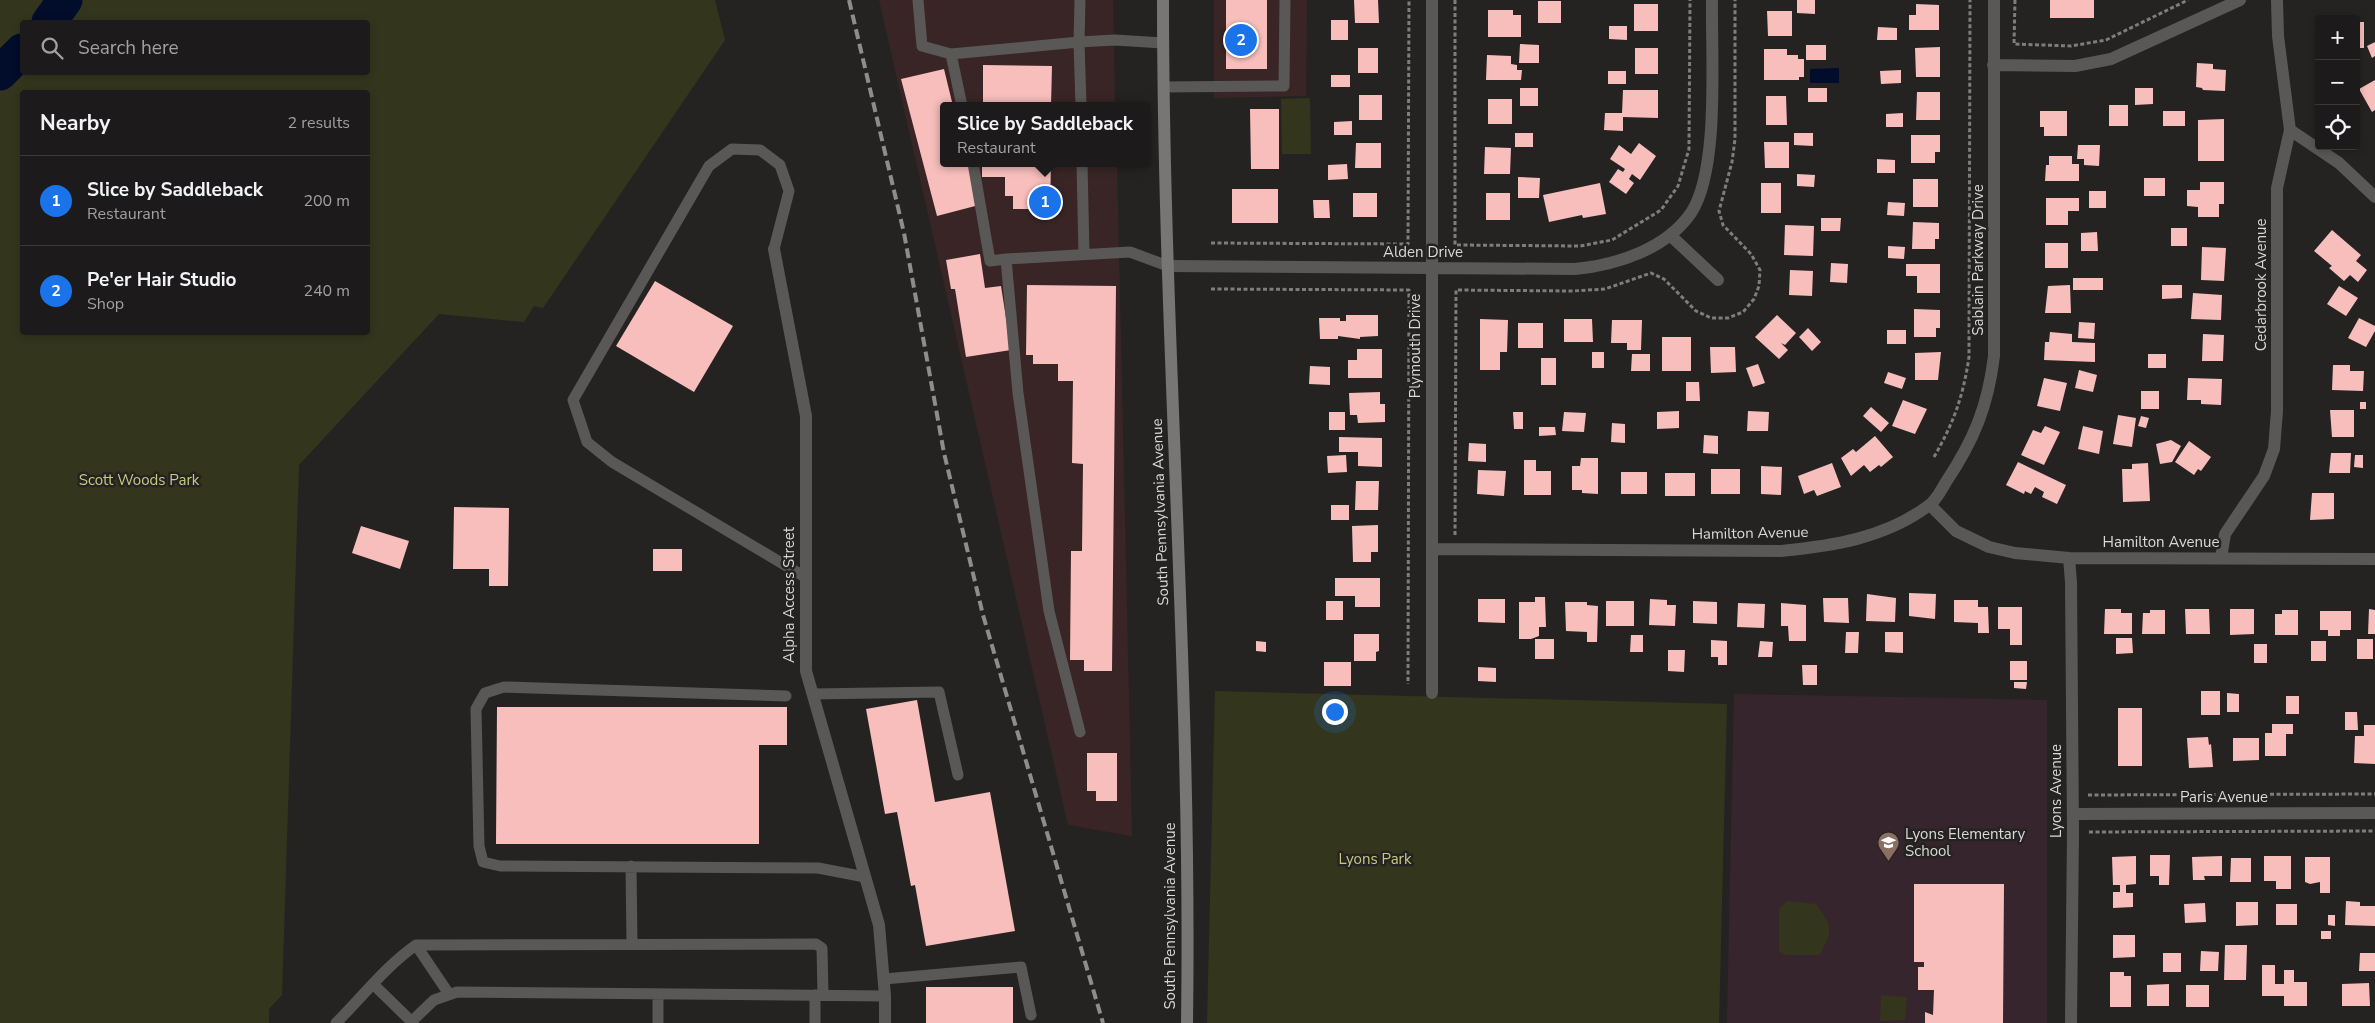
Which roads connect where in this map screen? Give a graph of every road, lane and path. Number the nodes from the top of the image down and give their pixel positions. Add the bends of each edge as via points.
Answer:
1 (918, 0) edge
2 (1080, 0) edge
3 (1163, 0) edge
4 (1285, 0) edge
5 (1409, 0) edge
6 (1432, 0) edge
7 (1455, 0) edge
8 (1690, 0) edge
9 (1712, 0) edge
10 (1735, 0) edge
11 (1970, 0) edge
12 (1994, 0) edge
13 (2015, 0) edge
14 (2188, 0) edge
15 (2240, 0) edge
16 (2277, 0) edge
17 (1079, 42) junction
18 (1163, 42) junction
19 (951, 54) junction
20 (1994, 66) junction
21 (1165, 87) junction
22 (961, 102) edge
23 (1081, 102) edge
24 (2290, 130) junction
25 (974, 167) edge
26 (1082, 167) edge
27 (2375, 197) edge
28 (1671, 236) junction
29 (1211, 243) dead end
30 (774, 249) joint
31 (1084, 254) junction
32 (1006, 259) junction
33 (1168, 266) junction
34 (1432, 268) junction
35 (1718, 280) dead end
36 (1211, 289) dead end
37 (1934, 457) dead end
38 (1930, 505) junction
39 (1432, 549) junction
40 (1454, 549) junction
41 (2069, 558) junction
42 (2221, 558) junction
43 (2375, 559) edge
44 (805, 577) junction
45 (1408, 684) dead end
46 (1432, 692) dead end
47 (813, 694) junction
48 (786, 696) dead end
49 (1080, 732) dead end
50 (958, 775) dead end
51 (2087, 786) dead end
52 (2375, 794) edge
53 (2375, 813) edge
54 (2073, 814) junction
55 (2375, 831) edge
56 (2089, 841) dead end
57 (631, 866) junction
58 (865, 877) junction
59 (632, 944) junction
60 (416, 945) junction
61 (884, 979) junction
62 (374, 985) junction
63 (449, 994) junction
64 (658, 994) junction
65 (819, 995) junction
66 (886, 996) junction
67 (1031, 1015) dead end
68 (411, 1022) edge
69 (336, 1023) edge
70 (658, 1023) edge
71 (815, 1023) edge
72 (885, 1023) edge
73 (1187, 1023) edge
74 (2071, 1023) edge

1 - 19 lane via 922,46
2 - 17 lane
3 - 18 main road, South Pennsylvania Avenue
4 - 21 lane via 1284,86
5 - 29 path via 1408,244
6 - 34 street, Plymouth Drive
7 - 8 path via 1455,244 1580,246 1612,240 1637,226 1661,210 1678,186 1689,149
9 - 28 street, Alden Drive via 1708,160 1691,212
10 - 40 path via 1735,139 1718,211 1723,225 1751,254 1760,270 1754,299 1744,312 1728,318 1710,318 1696,311 1664,279 1651,273 1605,289 1456,290
11 - 37 path via 1969,357 1964,391 1951,426
12 - 20 street, Sablain Parkway Drive
13 - 14 path via 2014,44 2071,46 2106,40
15 - 20 street via 2111,59 2074,66
16 - 24 street, Cedarbrook Avenue via 2278,36
17 - 18 lane
17 - 19 lane
17 - 23 lane
18 - 21 main road, South Pennsylvania Avenue
19 - 22 lane
20 - 38 street, Sablain Parkway Drive via 1994,356 1991,384 1983,415 1970,443
21 - 33 main road, South Pennsylvania Avenue
24 - 27 street via 2339,163
24 - 42 street, Cedarbrook Avenue via 2277,188 2277,412 2274,449 2264,476 2225,534
25 - 32 lane via 990,261
26 - 31 lane
28 - 34 street, Alden Drive via 1600,267
28 - 35 street
30 - 44 street, Alpha Access Street via 806,416
30 - 44 lane via 789,191 780,165 760,150 732,149 709,166 573,400 587,442 612,462
31 - 32 lane
31 - 33 lane via 1130,252
32 - 49 lane via 1018,393 1049,611
33 - 34 street, Alden Drive
33 - 73 main road, South Pennsylvania Avenue via 1185,785
34 - 39 street, Plymouth Drive
36 - 45 path via 1409,290
38 - 40 street, Hamilton Avenue via 1897,525 1861,538 1823,547 1781,551
38 - 41 street, Hamilton Avenue via 1956,531 1990,547
39 - 40 street, Hamilton Avenue
39 - 46 street, Plymouth Drive
41 - 42 street, Hamilton Avenue
41 - 54 street, Lyons Avenue
42 - 43 street, Hamilton Avenue
44 - 47 street, Alpha Access Street via 806,672
47 - 50 lane via 939,692
47 - 58 street, Alpha Access Street
48 - 57 lane via 504,687 485,694 476,709 479,846 483,862 500,866
51 - 52 path via 2087,795
53 - 54 street, Paris Avenue
54 - 74 street, Lyons Avenue
55 - 56 path via 2089,832
57 - 58 lane via 818,868
57 - 59 lane
58 - 61 street, Alpha Access Street via 879,925
59 - 60 lane
59 - 65 lane via 816,944 822,948
60 - 62 lane via 396,959
60 - 63 lane
61 - 66 street, Alpha Access Street
61 - 67 lane via 1021,967
62 - 68 lane
62 - 69 lane
63 - 64 lane
63 - 68 lane via 434,1000
64 - 65 lane
64 - 70 lane
65 - 66 lane
65 - 71 lane
66 - 72 street, Alpha Access Street

